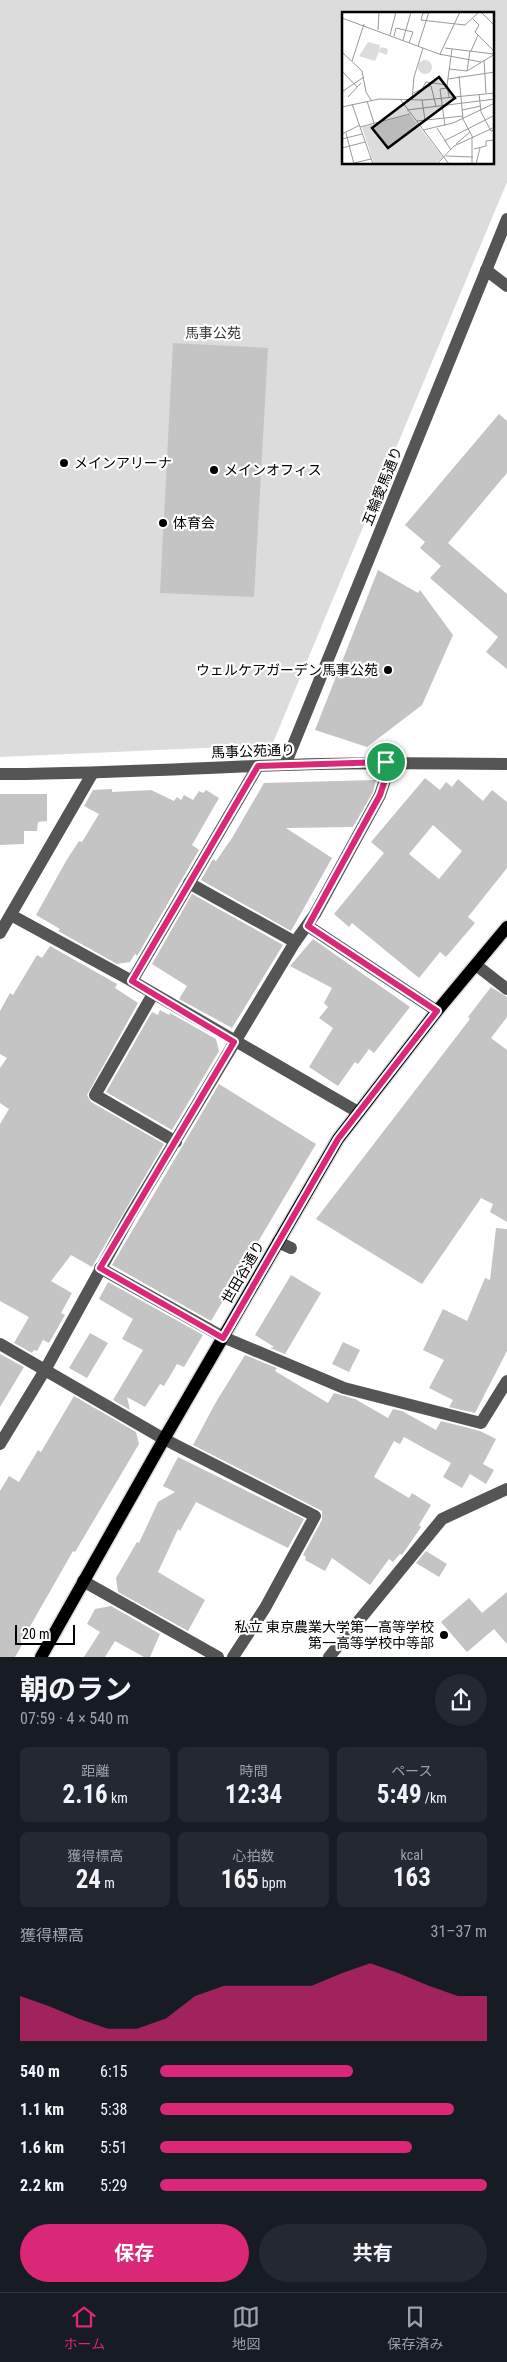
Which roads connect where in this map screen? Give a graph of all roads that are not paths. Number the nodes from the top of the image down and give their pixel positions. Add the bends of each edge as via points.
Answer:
1 (507, 219) edge
2 (486, 270) junction
3 (507, 286) edge
4 (386, 762) junction
5 (507, 764) edge
6 (285, 765) junction
7 (258, 766) junction
8 (0, 774) edge
9 (92, 774) junction
10 (189, 883) junction
11 (11, 915) junction
12 (308, 926) junction
13 (507, 926) edge
14 (0, 933) edge
15 (295, 942) junction
16 (476, 964) junction
17 (132, 981) junction
18 (507, 989) edge
19 (154, 994) junction
20 (437, 1011) junction
21 (234, 1042) junction
22 (358, 1112) junction
23 (176, 1142) junction
24 (278, 1242) junction
25 (291, 1248) dead end
26 (100, 1268) junction
27 (223, 1338) junction
28 (0, 1344) edge
29 (45, 1370) junction
30 (507, 1381) edge
31 (164, 1439) junction
32 (0, 1444) edge
33 (507, 1489) edge
34 (83, 1581) junction
35 (40, 1657) edge
36 (218, 1657) edge
37 (233, 1657) edge
38 (329, 1657) edge

1 - 2 street, 五輪愛馬通り
2 - 3 street
2 - 6 street, 五輪愛馬通り
4 - 5 street, 馬事公苑通り
4 - 6 street, 馬事公苑通り
4 - 12 street via 387,774 380,795
6 - 7 street, 馬事公苑通り
7 - 9 street, 馬事公苑通り
7 - 10 street
8 - 9 street, 馬事公苑通り
9 - 11 street
10 - 15 street
10 - 17 street
11 - 14 street
11 - 17 street
12 - 15 street
12 - 20 street
13 - 16 main road, 世田谷通り
15 - 21 street
16 - 18 street
16 - 20 main road, 世田谷通り
17 - 19 street
19 - 21 street
19 - 23 street via 95,1095
20 - 22 main road, 世田谷通り
21 - 22 street
21 - 23 street
22 - 24 main road, 世田谷通り via 338,1139
23 - 26 street
24 - 25 street
24 - 27 main road, 世田谷通り
26 - 27 street
26 - 29 street
27 - 30 street via 344,1388 481,1423
27 - 31 main road, 世田谷通り
28 - 29 street
29 - 31 street
29 - 32 street
31 - 34 main road, 世田谷通り
31 - 37 street via 316,1516 266,1608
33 - 38 street via 442,1519
34 - 35 main road, 世田谷通り
34 - 36 street

